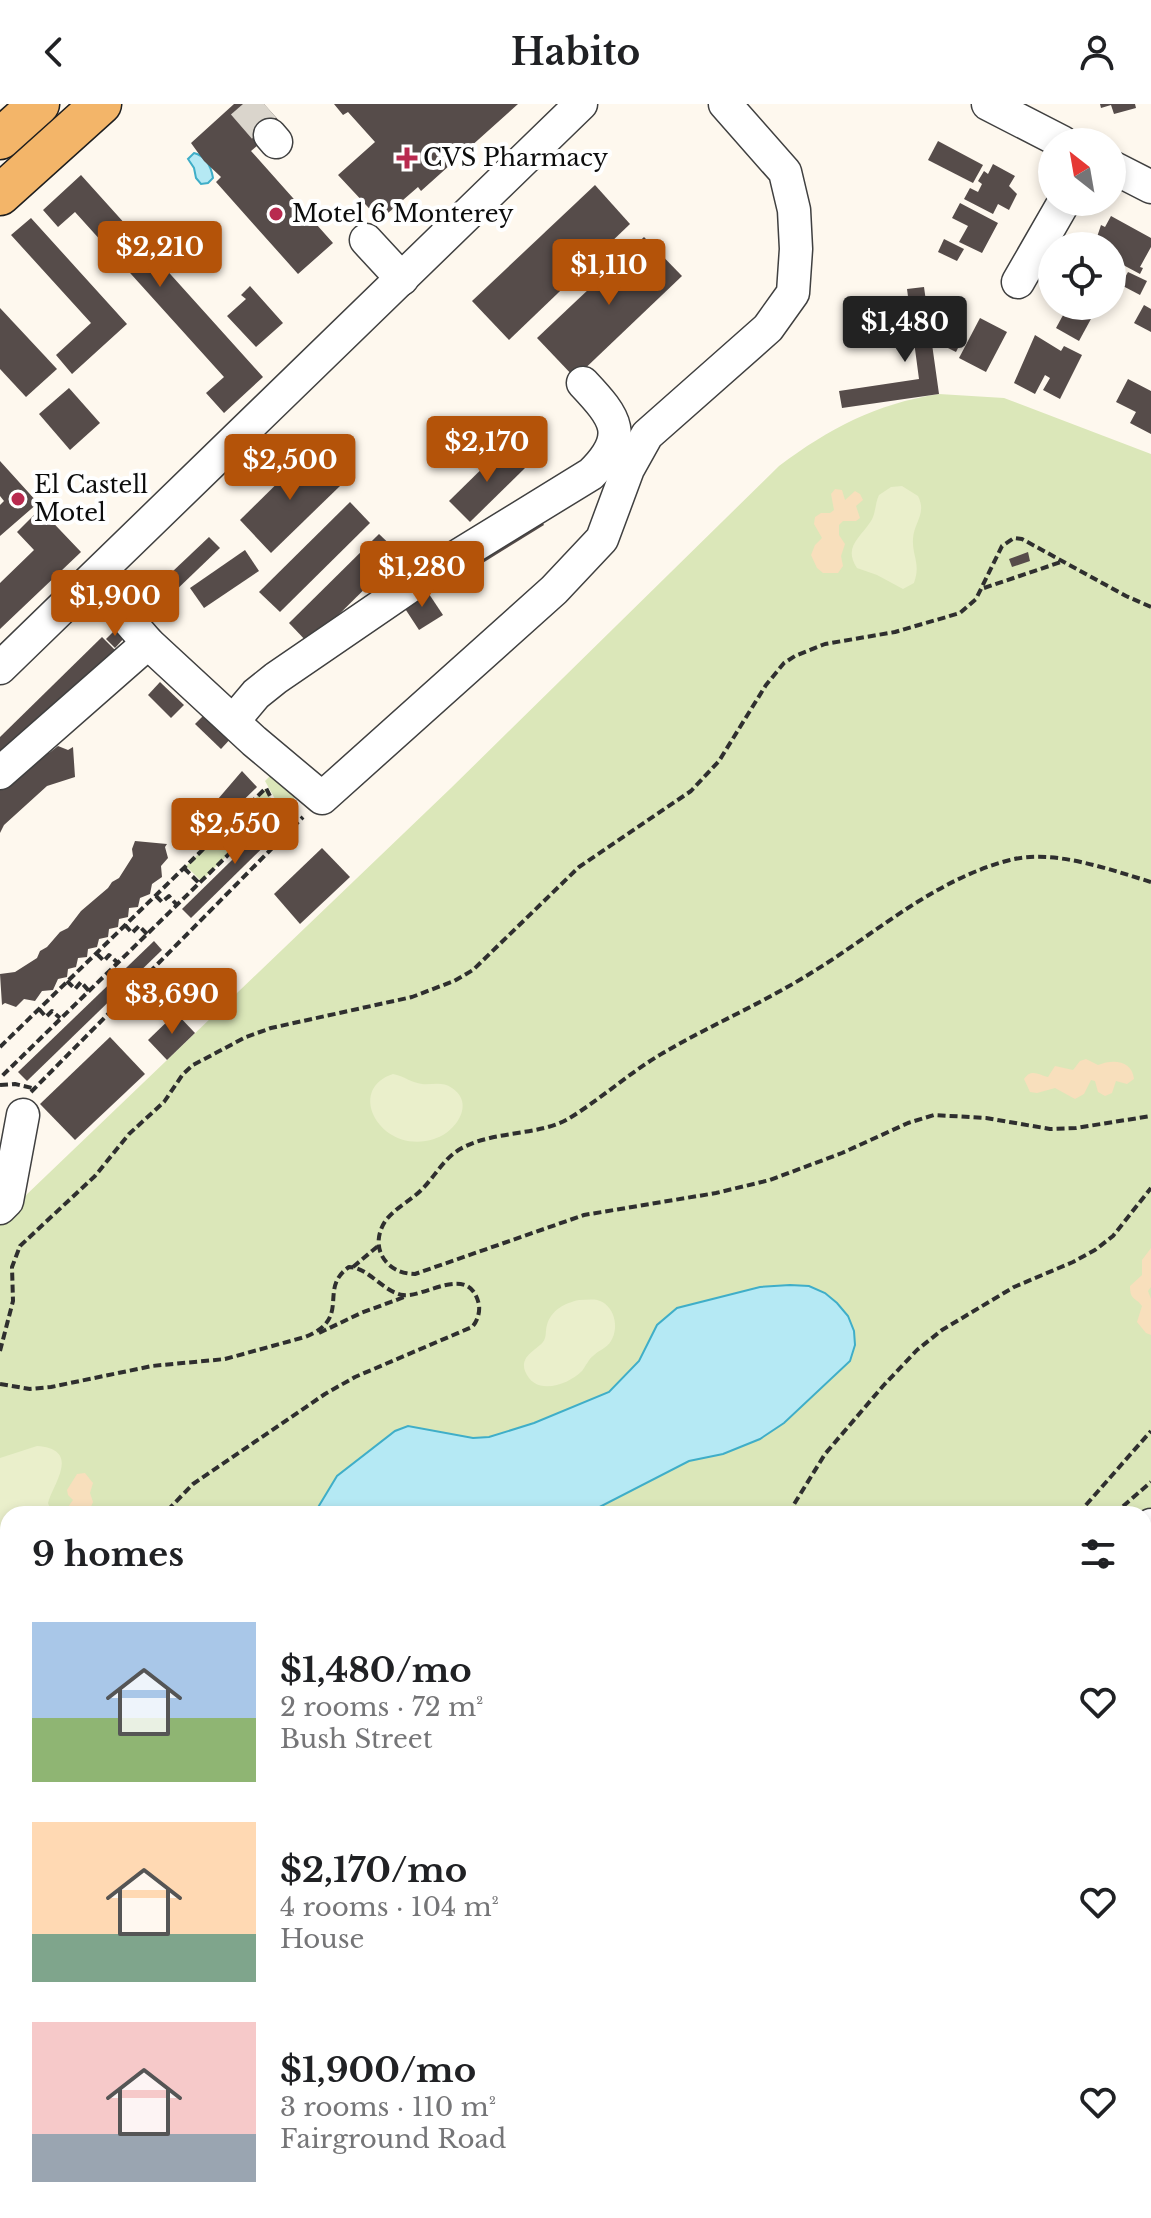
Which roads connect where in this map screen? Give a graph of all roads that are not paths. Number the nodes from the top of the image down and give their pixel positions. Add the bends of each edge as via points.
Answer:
1 (39, 104) edge
2 (101, 104) edge
3 (725, 104) edge
4 (988, 104) edge
5 (573, 107) edge
6 (1023, 112) edge
7 (1044, 128) edge
8 (0, 139) edge
9 (1126, 174) edge
10 (1151, 187) edge
11 (0, 195) edge
12 (1056, 216) edge
13 (366, 240) dead end
14 (402, 279) junction
15 (1018, 282) dead end
16 (583, 383) dead end
17 (84, 586) junction
18 (148, 643) junction
19 (0, 668) edge
20 (234, 720) junction
21 (0, 773) edge
22 (28, 1101) road end
23 (0, 1208) edge

1 - 8 main road
2 - 11 main road
3 - 20 street via 785,172 794,210 793,293 768,328 647,435 602,539 554,590 322,798
4 - 6 street
5 - 14 street
6 - 7 street
9 - 10 street
12 - 15 street
13 - 14 street
14 - 17 street
16 - 20 street via 605,407 614,434 612,450 591,474 425,576 276,678
17 - 18 street via 115,605
17 - 19 street
18 - 20 street
18 - 21 street
22 - 23 street via 7,1201

